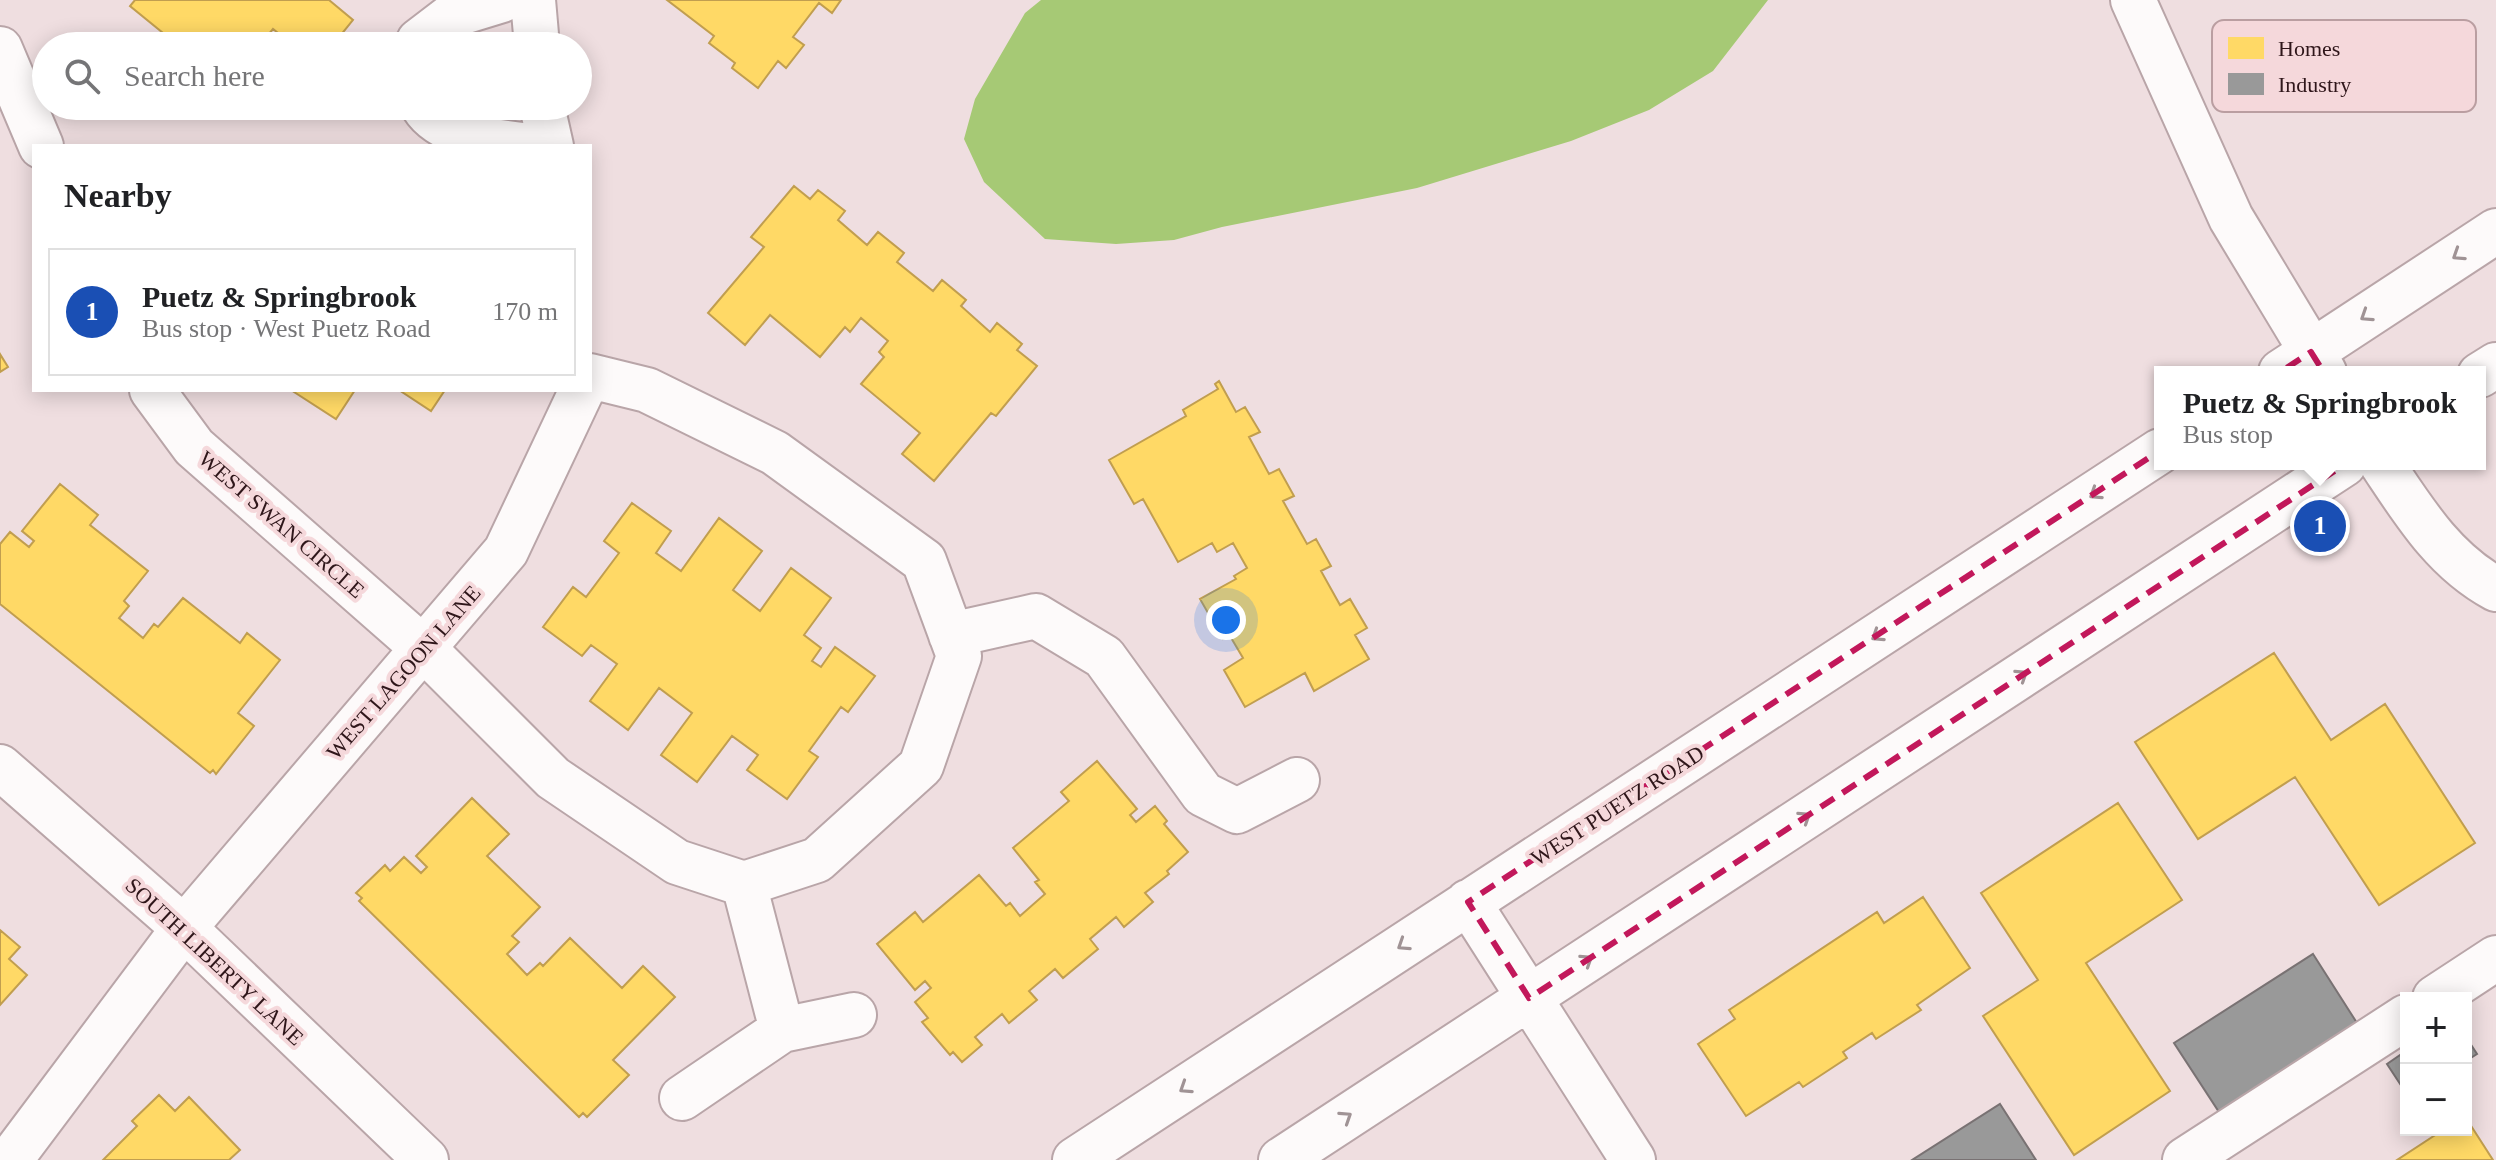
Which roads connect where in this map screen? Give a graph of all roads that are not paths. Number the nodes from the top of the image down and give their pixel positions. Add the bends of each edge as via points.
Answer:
1 (502, 0) edge
2 (533, 0) edge
3 (2133, 0) edge
4 (431, 32) edge
5 (536, 32) edge
6 (0, 49) edge
7 (436, 120) edge
8 (545, 120) edge
9 (40, 144) edge
10 (515, 144) edge
11 (551, 144) edge
12 (2496, 231) edge
13 (2305, 365) edge
14 (592, 376) edge
15 (153, 392) edge
16 (581, 392) edge
17 (2154, 455) edge
18 (2335, 470) edge
19 (2386, 470) edge
20 (2496, 589) edge
21 (951, 635) junction
22 (423, 648) junction
23 (0, 767) edge
24 (1297, 780) dead end
25 (744, 884) junction
26 (1468, 902) junction
27 (184, 928) junction
28 (2496, 958) edge
29 (2444, 992) edge
30 (1529, 998) junction
31 (854, 1015) dead end
32 (2400, 1021) edge
33 (782, 1030) junction
34 (682, 1098) dead end
35 (10, 1160) edge
36 (426, 1160) edge
37 (1075, 1160) edge
38 (1281, 1160) edge
39 (1633, 1160) edge
40 (2185, 1160) edge

1 - 4 street via 453,15
2 - 5 street
3 - 13 street via 2231,218
6 - 9 street
7 - 10 street via 479,139
8 - 11 street
12 -> 13 street
14 - 21 street via 647,390 775,453 924,561
15 - 22 street, WEST SWAN CIRCLE via 194,447
16 - 22 street, WEST LAGOON LANE via 506,551
17 -> 26 street, WEST PUETZ ROAD
30 -> 18 street
19 - 20 street via 2423,526 2472,576
21 - 24 street via 1036,616 1104,657 1203,794 1237,811
21 - 25 street via 959,656 921,766 817,860
22 - 25 street, WEST SWAN CIRCLE via 553,778 677,862
22 - 27 street, WEST LAGOON LANE
23 - 27 street, SOUTH LIBERTY LANE
25 - 33 street
26 - 30 street
26 -> 37 street, WEST PUETZ ROAD
27 - 35 street, WEST LAGOON LANE
27 - 36 street, SOUTH LIBERTY LANE
28 - 29 street
38 -> 30 street
30 - 39 street
31 - 33 street
32 - 40 street
33 - 34 street

